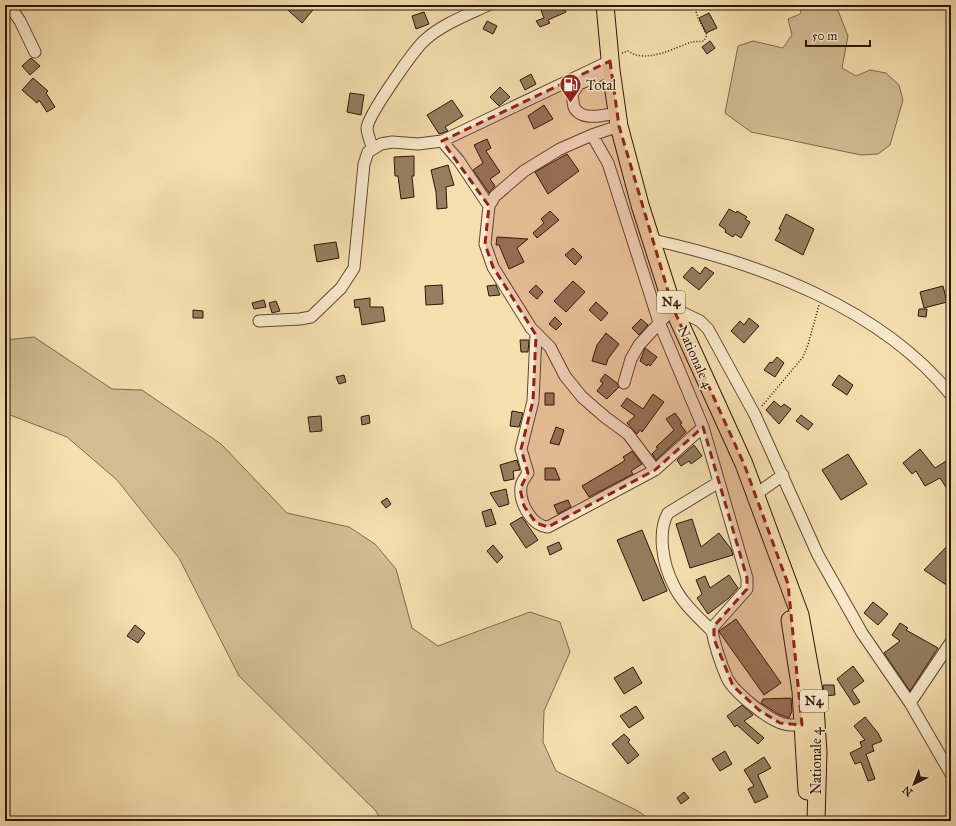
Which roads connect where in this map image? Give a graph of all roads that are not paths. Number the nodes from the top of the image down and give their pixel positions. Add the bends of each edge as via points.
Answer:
1 (9, 5) edge
2 (488, 5) edge
3 (605, 5) edge
4 (35, 52) dead end
5 (610, 66) junction
6 (618, 120) junction
7 (592, 135) junction
8 (442, 141) junction
9 (373, 148) junction
10 (489, 206) junction
11 (652, 240) junction
12 (673, 308) junction
13 (259, 321) dead end
14 (660, 322) junction
15 (536, 335) junction
16 (624, 383) dead end
17 (951, 396) edge
18 (703, 427) junction
19 (655, 470) junction
20 (783, 475) junction
21 (719, 482) junction
22 (755, 495) junction
23 (788, 584) junction
24 (712, 631) junction
25 (951, 642) edge
26 (910, 703) junction
27 (802, 725) junction
28 (951, 774) edge
29 (807, 821) edge
30 (816, 821) edge

1 - 4 street
2 - 9 street via 439,30 419,46 371,118 367,128
3 - 5 highway, Nationale 4 / N4
5 - 6 highway, Nationale 4 / N4
5 - 6 street via 579,84 572,94 574,108 588,117
5 - 8 street
6 - 7 street
6 - 11 highway, Nationale 4 / N4 via 640,205
7 - 10 street via 560,149 524,171 495,196
7 - 14 street via 608,163
8 - 9 street via 418,144 392,142
8 - 10 street via 459,161
9 - 13 street via 368,152 364,164 354,268 346,281 311,317
10 - 15 street via 485,244 493,267
11 - 12 highway, Nationale 4 / N4
11 - 17 street via 702,250 821,295 858,316 908,353 942,384
12 - 14 street
12 - 20 street via 700,321 708,329 755,415
12 - 22 highway, Nationale 4 / N4 via 744,464
14 - 16 street via 639,345 631,359
14 - 18 street
15 - 19 street via 550,347 565,376 582,397 628,434
15 - 19 street via 533,401 520,449 528,474 520,489 524,506 536,523 548,527
18 - 19 street
18 - 21 street
20 - 22 street
20 - 26 street via 818,555 862,633
21 - 24 street via 747,578 747,589
21 - 24 street via 668,513 664,520 661,546 673,584 691,610
22 - 23 highway, Nationale 4 / N4
23 - 27 highway, Nationale 4 / N4
23 - 30 highway, Nationale 4 / N4 via 800,615 814,692 818,752
24 - 27 street via 733,686 759,710 780,723
25 - 26 street
26 - 28 street
27 - 29 highway, Nationale 4 / N4

